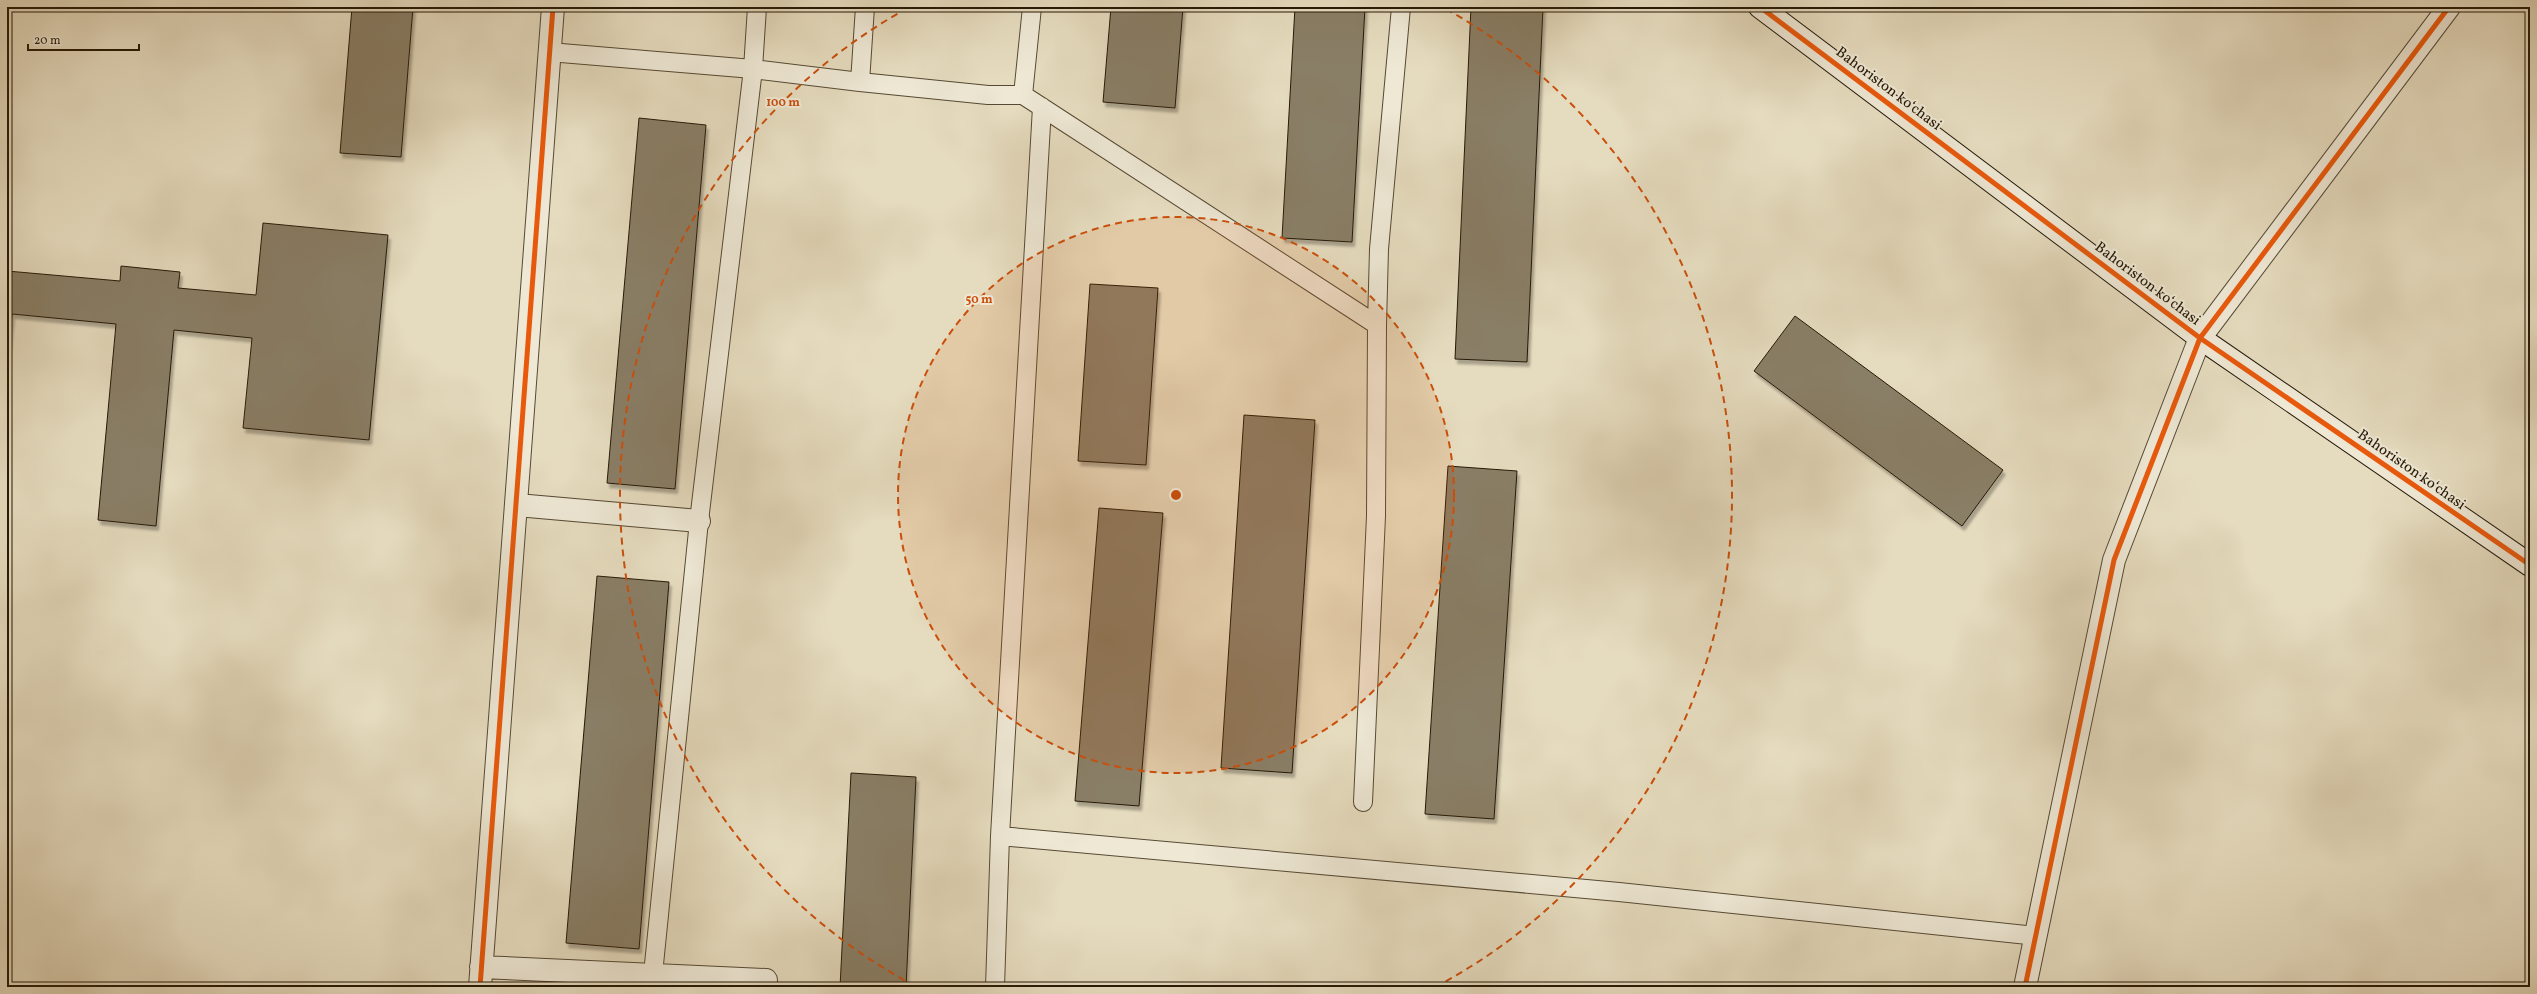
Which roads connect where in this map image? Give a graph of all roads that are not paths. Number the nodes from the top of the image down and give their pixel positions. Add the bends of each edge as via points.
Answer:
1 (553, 7) edge
2 (757, 7) edge
3 (865, 7) edge
4 (1032, 7) edge
5 (1401, 7) edge
6 (1760, 7) edge
7 (2449, 7) edge
8 (550, 52) junction
9 (753, 69) junction
10 (860, 82) junction
11 (1023, 95) junction
12 (1042, 107) junction
13 (1377, 325) junction
14 (2200, 338) junction
15 (517, 506) junction
16 (699, 521) junction
17 (2530, 565) edge
18 (1363, 802) dead end
19 (1000, 836) junction
20 (2036, 936) junction
21 (653, 974) junction
22 (481, 977) edge
23 (766, 980) dead end
24 (995, 987) edge
25 (2025, 987) edge

1 - 8 street
2 - 9 lane
3 - 10 lane
4 - 11 lane
5 - 13 lane via 1379,249
6 - 14 street, Bahoriston ko‘chasi
7 - 14 street
8 - 9 lane
8 - 15 street
9 - 10 lane
9 - 16 lane
10 - 11 lane via 988,95
11 - 12 lane
12 - 13 lane
12 - 19 lane
13 - 18 lane via 1376,516
14 - 17 street, Bahoriston ko‘chasi
14 - 20 street via 2114,560
15 - 16 street
15 - 22 street
16 - 21 lane
19 - 20 lane via 1619,892
19 - 24 lane
20 - 25 street
21 - 22 street
21 - 23 street

